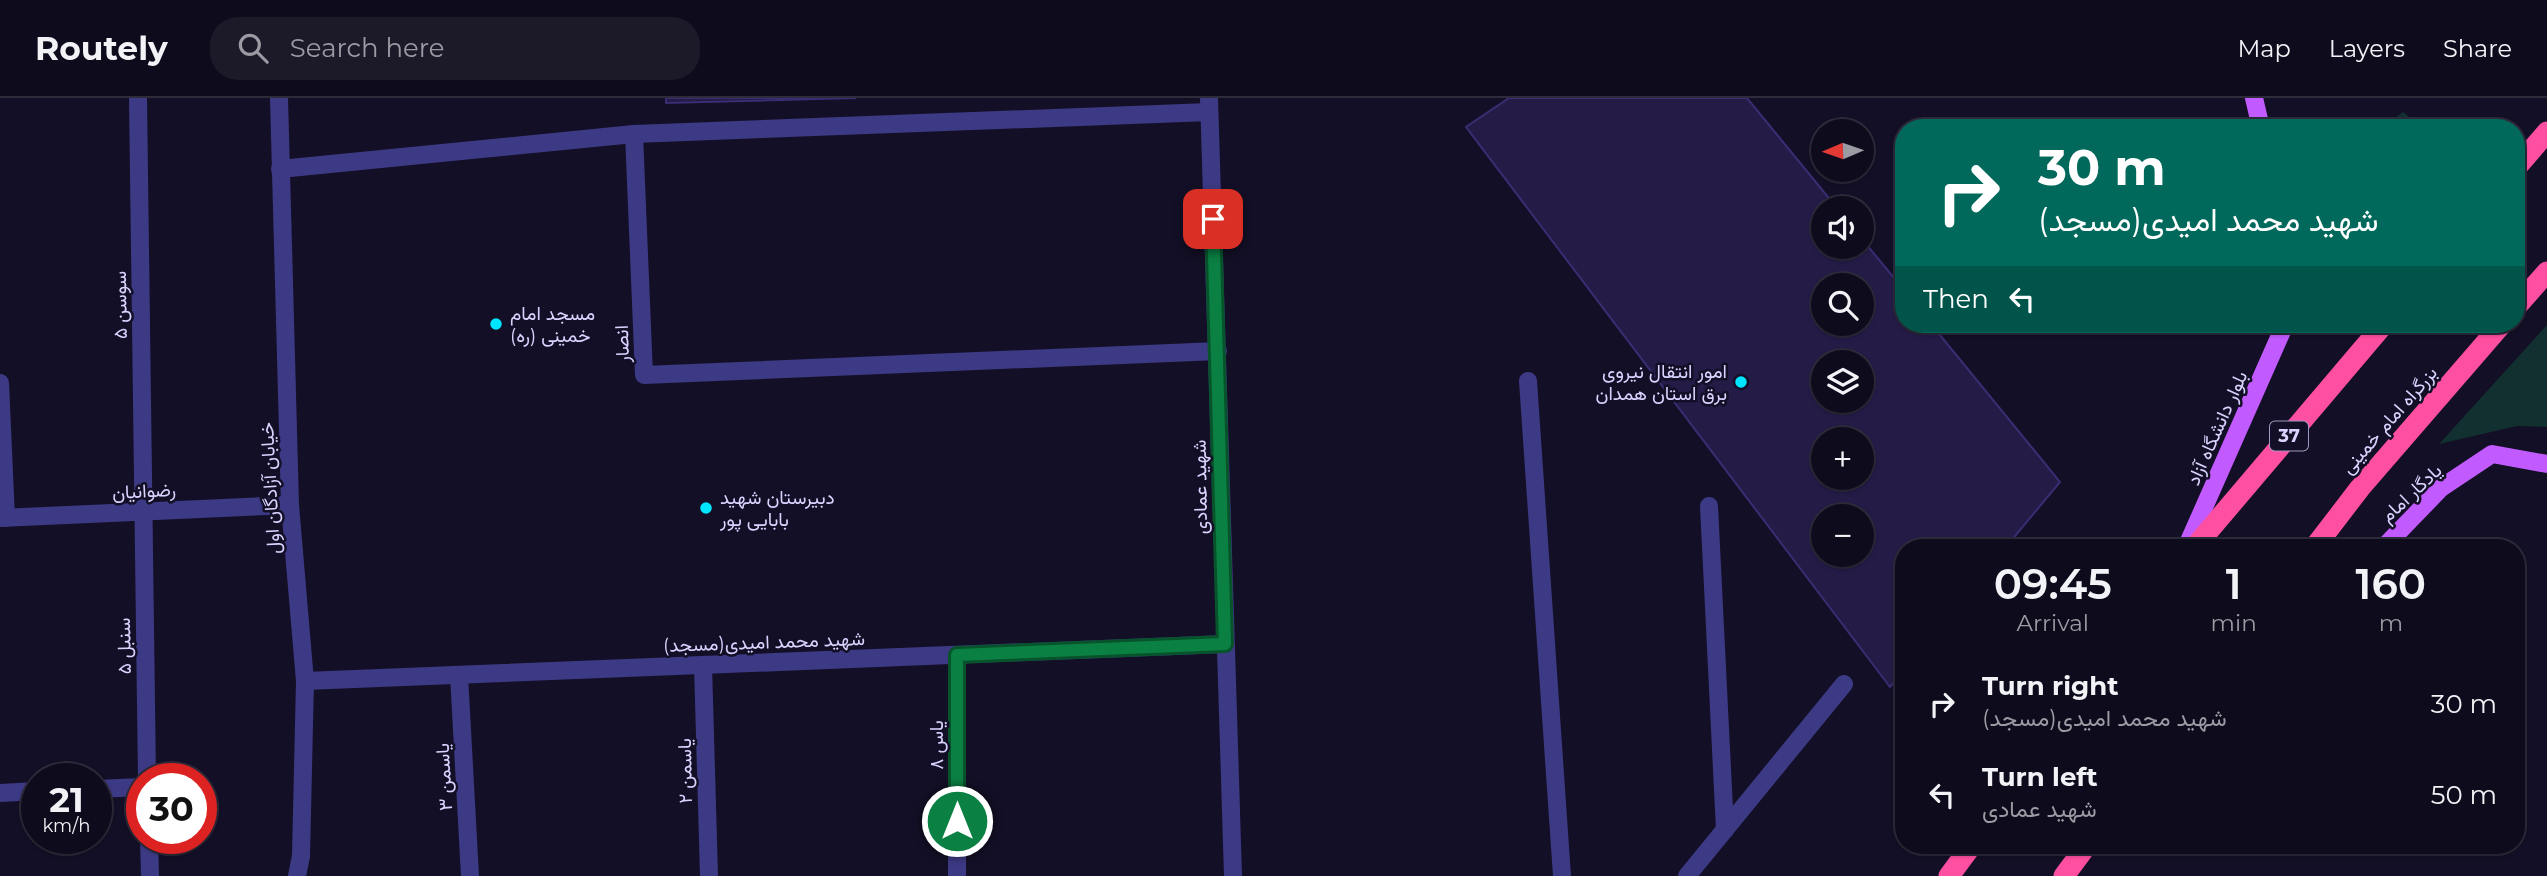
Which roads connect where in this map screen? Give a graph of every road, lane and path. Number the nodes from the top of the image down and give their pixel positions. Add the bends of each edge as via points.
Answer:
1 (138, 98) edge
2 (279, 98) edge
3 (2254, 98) edge
4 (1209, 105) edge
5 (2259, 119) edge
6 (2547, 132) edge
7 (634, 135) junction
8 (2525, 157) edge
9 (280, 169) junction
10 (2547, 272) edge
11 (2525, 297) edge
12 (2282, 333) edge
13 (2376, 333) edge
14 (2494, 333) edge
15 (1218, 351) junction
16 (1528, 381) dead end
17 (0, 383) edge
18 (2547, 464) edge
19 (290, 505) junction
20 (1709, 506) dead end
21 (143, 512) junction
22 (3, 518) edge
23 (2190, 539) edge
24 (2202, 539) edge
25 (2321, 539) edge
26 (2392, 539) edge
27 (1225, 644) junction
28 (957, 655) junction
29 (703, 665) junction
30 (459, 675) junction
31 (304, 681) junction
32 (1844, 684) dead end
33 (147, 763) edge
34 (21, 792) edge
35 (0, 793) edge
36 (1725, 830) junction
37 (149, 854) edge
38 (1965, 854) edge
39 (2081, 854) edge
40 (2090, 854) edge
41 (150, 876) edge
42 (297, 876) edge
43 (470, 876) edge
44 (709, 876) edge
45 (957, 876) edge
46 (1233, 876) edge
47 (1562, 876) edge
48 (1687, 876) edge
49 (1949, 876) edge
50 (2066, 876) edge

1 - 21 street, سوسن ۵
2 - 9 street, خیابان آزادگان اول
3 - 5 main road
4 - 7 street
4 - 15 street, شهید عمادی
6 - 8 highway
7 - 9 street
7 - 15 street, انصار via 644,375
9 - 19 street, خیابان آزادگان اول
10 - 11 highway
12 - 23 main road, بلوار دانشگاه آزاد
13 - 24 highway, 37
14 - 25 highway, بزرگراه امام خمینی
15 - 27 street, شهید عمادی
16 - 47 street
17 - 22 street
18 - 26 main road, یادگار امام via 2492,454 2441,488
19 - 21 street, رضوانیان
19 - 31 street, خیابان آزادگان اول
20 - 36 street
21 - 22 street, رضوانیان
21 - 33 street, سنبل ۵
27 - 28 street, (مسجد)شهید محمد امیدی
27 - 46 street, شهید عمادی
28 - 29 street, (مسجد)شهید محمد امیدی
28 - 45 street, یاس ۸
29 - 30 street, (مسجد)شهید محمد امیدی
29 - 44 street, یاسمن ۲
30 - 31 street, (مسجد)شهید محمد امیدی
30 - 43 street, یاسمن ۳
31 - 42 street, خیابان آزادگان اول
32 - 36 street
34 - 35 street
36 - 48 street
37 - 41 street
38 - 49 highway
39 - 50 highway
40 - 50 main road

